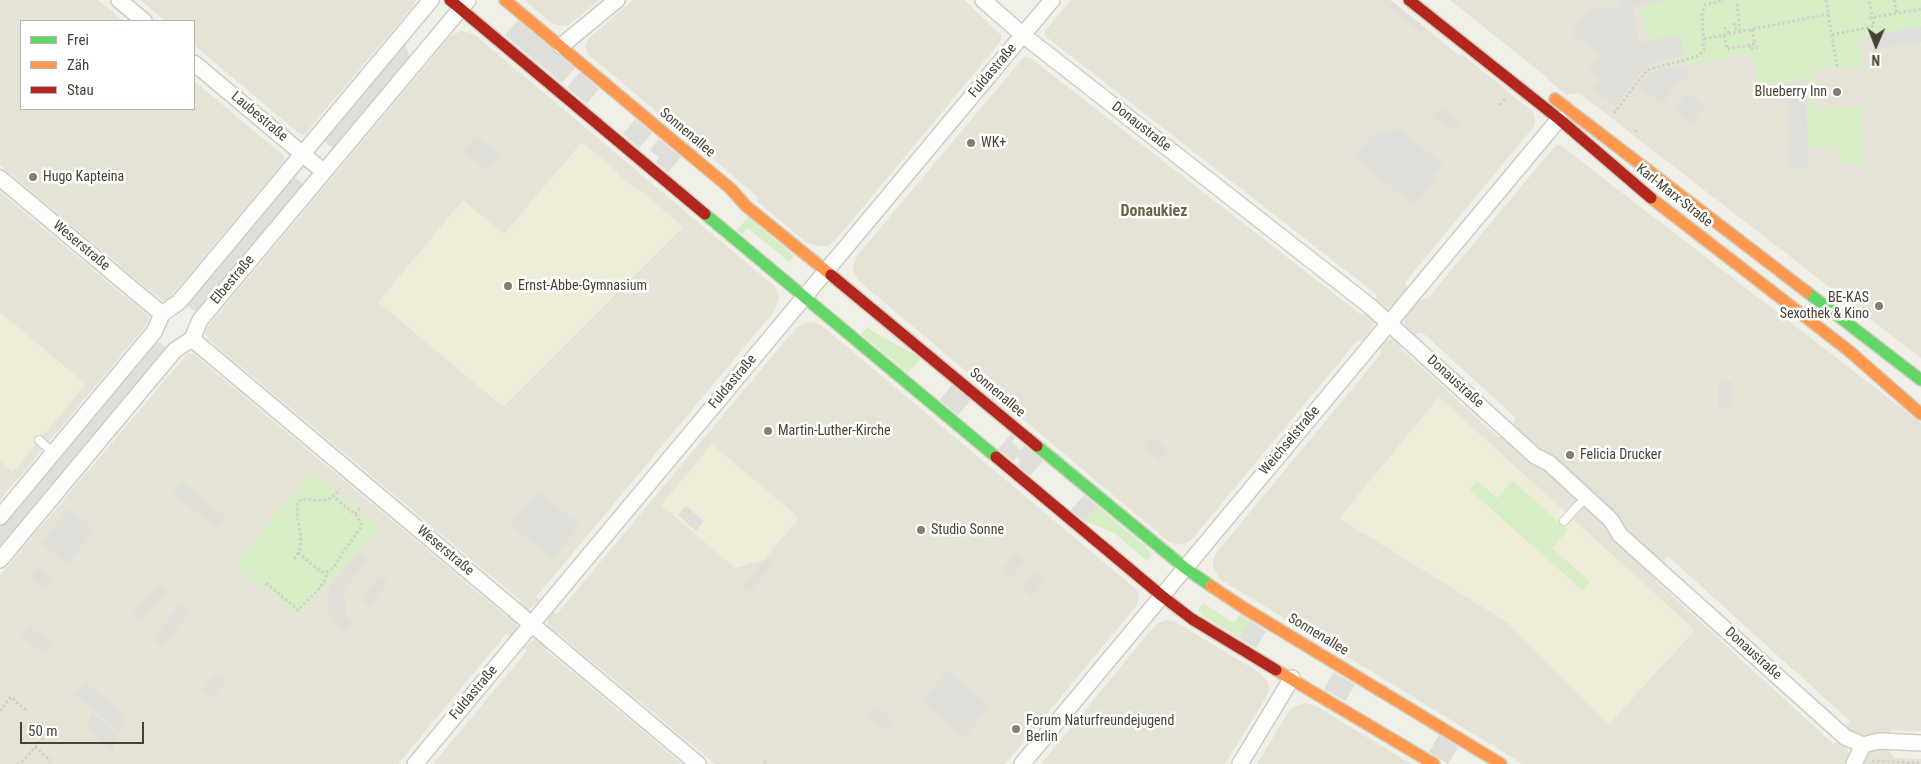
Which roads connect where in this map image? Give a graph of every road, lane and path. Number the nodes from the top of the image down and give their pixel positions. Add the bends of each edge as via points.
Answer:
1 (119, 0) edge
2 (431, 0) edge
3 (505, 0) edge
4 (616, 0) edge
5 (984, 0) edge
6 (1052, 0) edge
7 (1409, 0) edge
8 (1724, 0) edge
9 (1832, 0) edge
10 (1869, 0) edge
11 (1894, 0) edge
12 (1826, 1) edge
13 (460, 3) edge
14 (1737, 4) dead end
15 (1921, 9) edge
16 (1897, 13) junction
17 (1828, 14) junction
18 (1870, 17) junction
19 (1739, 18) junction
20 (143, 20) edge
21 (1724, 27) dead end
22 (1752, 29) junction
23 (1739, 32) junction
24 (1730, 34) junction
25 (1832, 34) junction
26 (1023, 35) junction
27 (1724, 35) junction
28 (1704, 39) junction
29 (1749, 45) junction
30 (561, 46) junction
31 (1758, 47) dead end
32 (195, 64) edge
33 (1837, 67) dead end
34 (1543, 89) dead end
35 (1614, 112) dead end
36 (1563, 114) junction
37 (302, 154) junction
38 (324, 172) junction
39 (0, 178) edge
40 (825, 271) junction
41 (805, 297) junction
42 (162, 314) junction
43 (1389, 323) junction
44 (192, 339) junction
45 (1921, 380) edge
46 (1921, 414) edge
47 (39, 440) dead end
48 (53, 453) junction
49 (340, 489) dead end
50 (334, 497) junction
51 (1586, 497) junction
52 (361, 507) dead end
53 (355, 514) junction
54 (0, 517) edge
55 (1564, 521) dead end
56 (298, 553) junction
57 (294, 559) dead end
58 (0, 560) edge
59 (1185, 568) junction
60 (327, 572) junction
61 (269, 584) dead end
62 (1162, 596) junction
63 (532, 624) junction
64 (1292, 678) junction
65 (0, 710) edge
66 (28, 712) dead end
67 (47, 727) dead end
68 (1921, 743) edge
69 (1863, 744) junction
70 (35, 747) junction
71 (51, 761) dead end
72 (1859, 762) edge
73 (1921, 763) edge
74 (17, 764) edge
75 (415, 764) edge
76 (698, 764) edge
77 (1022, 764) edge
78 (1240, 764) edge
79 (1434, 764) edge
80 (1501, 764) edge

1 - 20 street
2 - 37 street, Elbestraße
3 - 30 main road, Sonnenallee
4 - 30 street
5 - 26 street, Donaustraße
6 - 26 street, Fuldastraße
7 - 36 main road, Karl-Marx-Straße
8 - 28 path via 1705,5 1702,14
9 - 12 path
10 - 18 path
11 - 16 path
12 - 17 path
13 - 38 street, Elbestraße
13 - 41 main road
14 - 19 path
15 - 16 path
16 - 18 path
17 - 22 path
17 - 25 path
18 - 25 path via 1874,26
19 - 23 path
19 - 23 path via 1734,26
21 - 24 path
22 - 23 path
22 - 29 path via 1754,44
23 - 24 path
24 - 27 path
25 - 33 path
26 - 40 street, Fuldastraße
26 - 43 street, Donaustraße
27 - 28 path
27 - 29 path via 1727,49
28 - 35 path via 1704,50 1698,56 1647,70
29 - 31 path via 1750,49
30 - 40 main road, Sonnenallee
32 - 37 street, Laubestraße
34 - 36 main road, Karl-Marx-Straße
36 - 43 street, Weichselstraße
36 - 45 main road, Karl-Marx-Straße
36 - 46 main road, Karl-Marx-Straße via 1649,196 1848,350
37 - 38 street, Laubestraße
37 - 42 street, Elbestraße via 179,302
38 - 44 street, Elbestraße via 200,320
39 - 42 street, Weserstraße
40 - 41 street, Fuldastraße
40 - 59 main road, Sonnenallee
41 - 62 main road
41 - 63 street, Fuldastraße
42 - 48 street, Elbestraße via 154,332
43 - 51 street, Donaustraße via 1535,456 1549,463
43 - 59 street, Weichselstraße
44 - 58 street, Elbestraße via 175,350
44 - 63 street, Weserstraße
47 - 48 lane
48 - 54 street, Elbestraße
49 - 50 path
50 - 53 path
50 - 56 path via 322,501 302,499 298,503 301,529
51 - 55 lane
51 - 69 street, Donaustraße via 1611,520 1620,535 1838,732
52 - 53 path
53 - 60 path via 362,526 340,561
56 - 57 path
56 - 60 path via 320,572
59 - 62 street, Weichselstraße
59 - 80 main road, Sonnenallee
60 - 61 path via 327,578 298,610
62 - 64 main road via 1192,618
62 - 77 street, Weichselstraße
63 - 75 street, Fuldastraße
63 - 76 street, Weserstraße
64 - 78 street
64 - 79 main road
65 - 66 path via 11,697
67 - 70 path via 50,730
68 - 69 street, Donaustraße
69 - 72 street
70 - 71 path
70 - 74 path via 24,761
72 - 73 path

